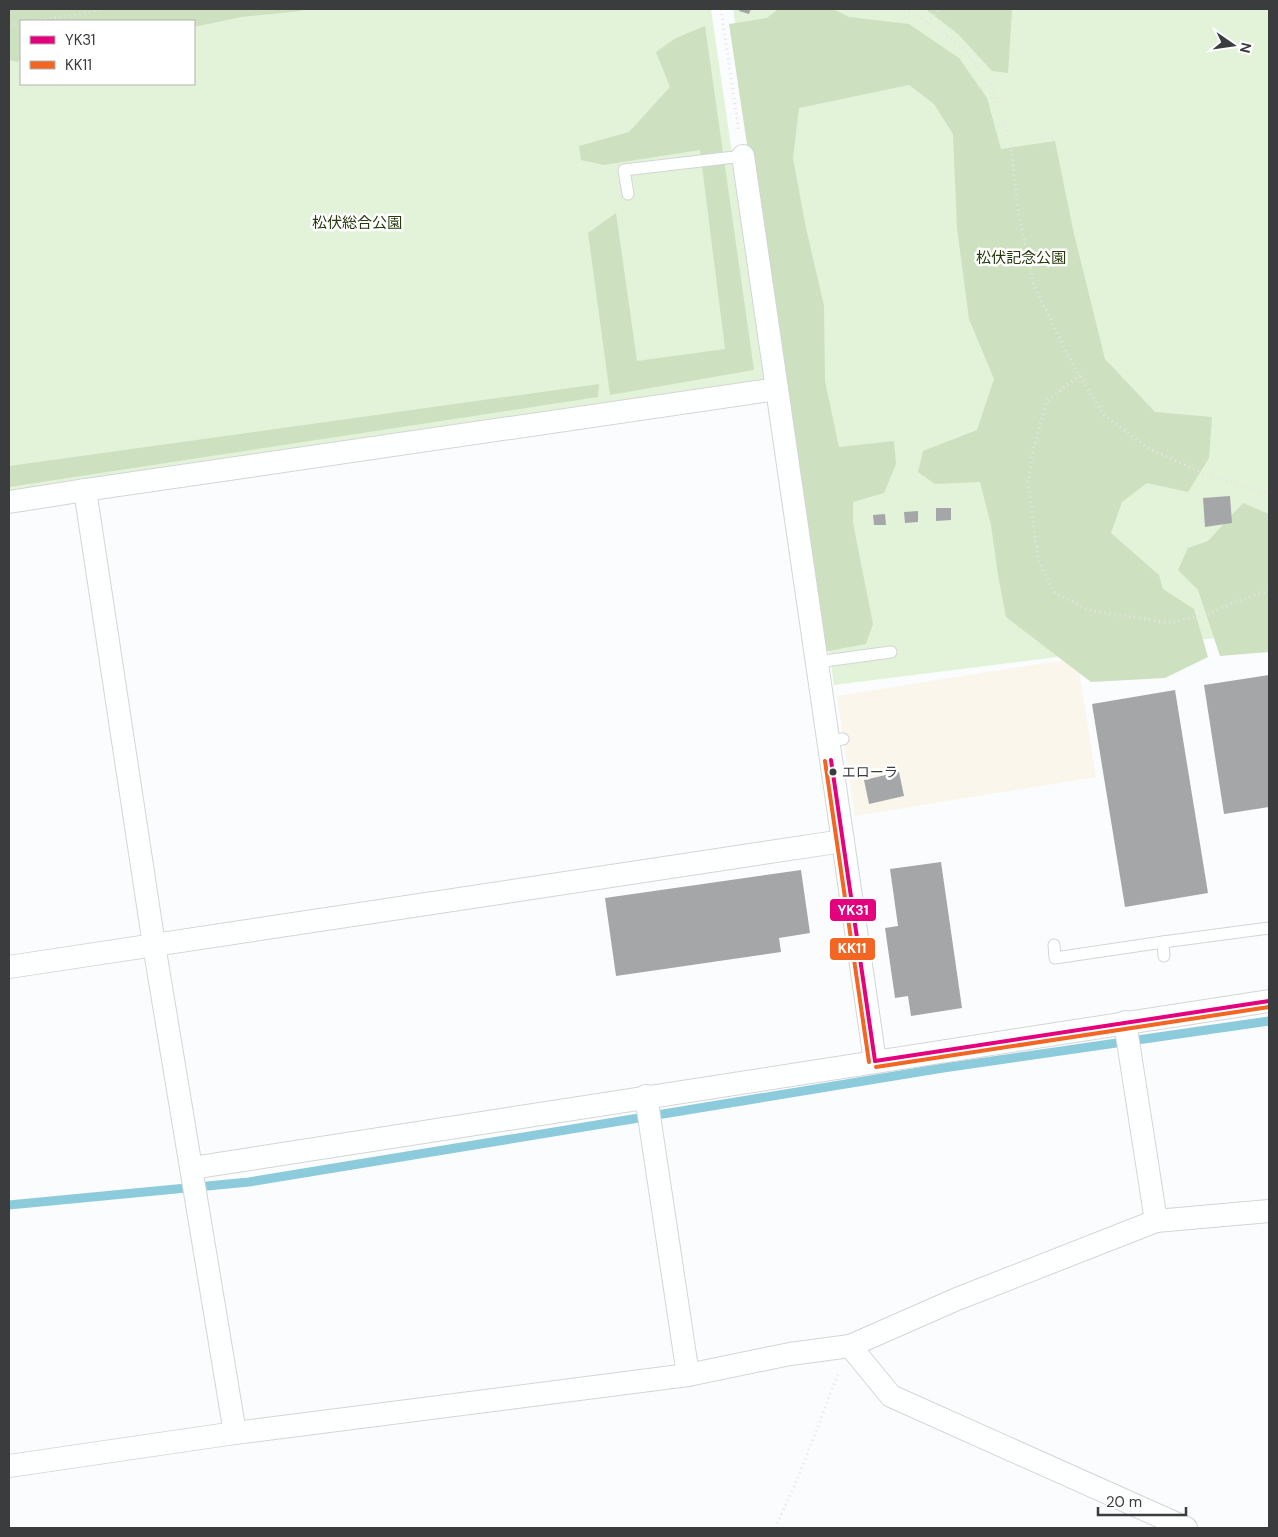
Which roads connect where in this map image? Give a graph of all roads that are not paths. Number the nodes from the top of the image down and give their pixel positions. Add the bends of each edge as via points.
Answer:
1 (743, 156) joint
2 (628, 194) dead end
3 (776, 388) junction
4 (85, 490) junction
5 (9, 502) edge
6 (892, 652) dead end
7 (817, 662) junction
8 (843, 841) junction
9 (1269, 928) edge
10 (1164, 942) junction
11 (154, 945) junction
12 (1054, 945) dead end
13 (1164, 956) dead end
14 (9, 967) edge
15 (1269, 1001) edge
16 (1125, 1022) junction
17 (875, 1062) junction
18 (646, 1096) junction
19 (192, 1168) junction
20 (1269, 1211) edge
21 (1156, 1221) junction
22 (850, 1346) junction
23 (688, 1375) junction
24 (235, 1433) junction
25 (9, 1466) edge
26 (1186, 1528) edge

1 - 2 lane via 624,170
1 - 3 street
3 - 4 street
3 - 7 street
4 - 5 street
4 - 11 street
6 - 7 lane
7 - 8 street via 836,740
8 - 11 street
8 - 17 street
9 - 10 lane
10 - 12 lane via 1055,958
10 - 13 lane
11 - 14 street
11 - 19 street
15 - 16 street
16 - 17 street
16 - 21 street
17 - 18 street
18 - 19 street
18 - 23 street
19 - 24 street
20 - 21 street
21 - 22 street via 957,1299
22 - 23 street via 790,1354
22 - 26 street via 891,1396
23 - 24 street
24 - 25 street

